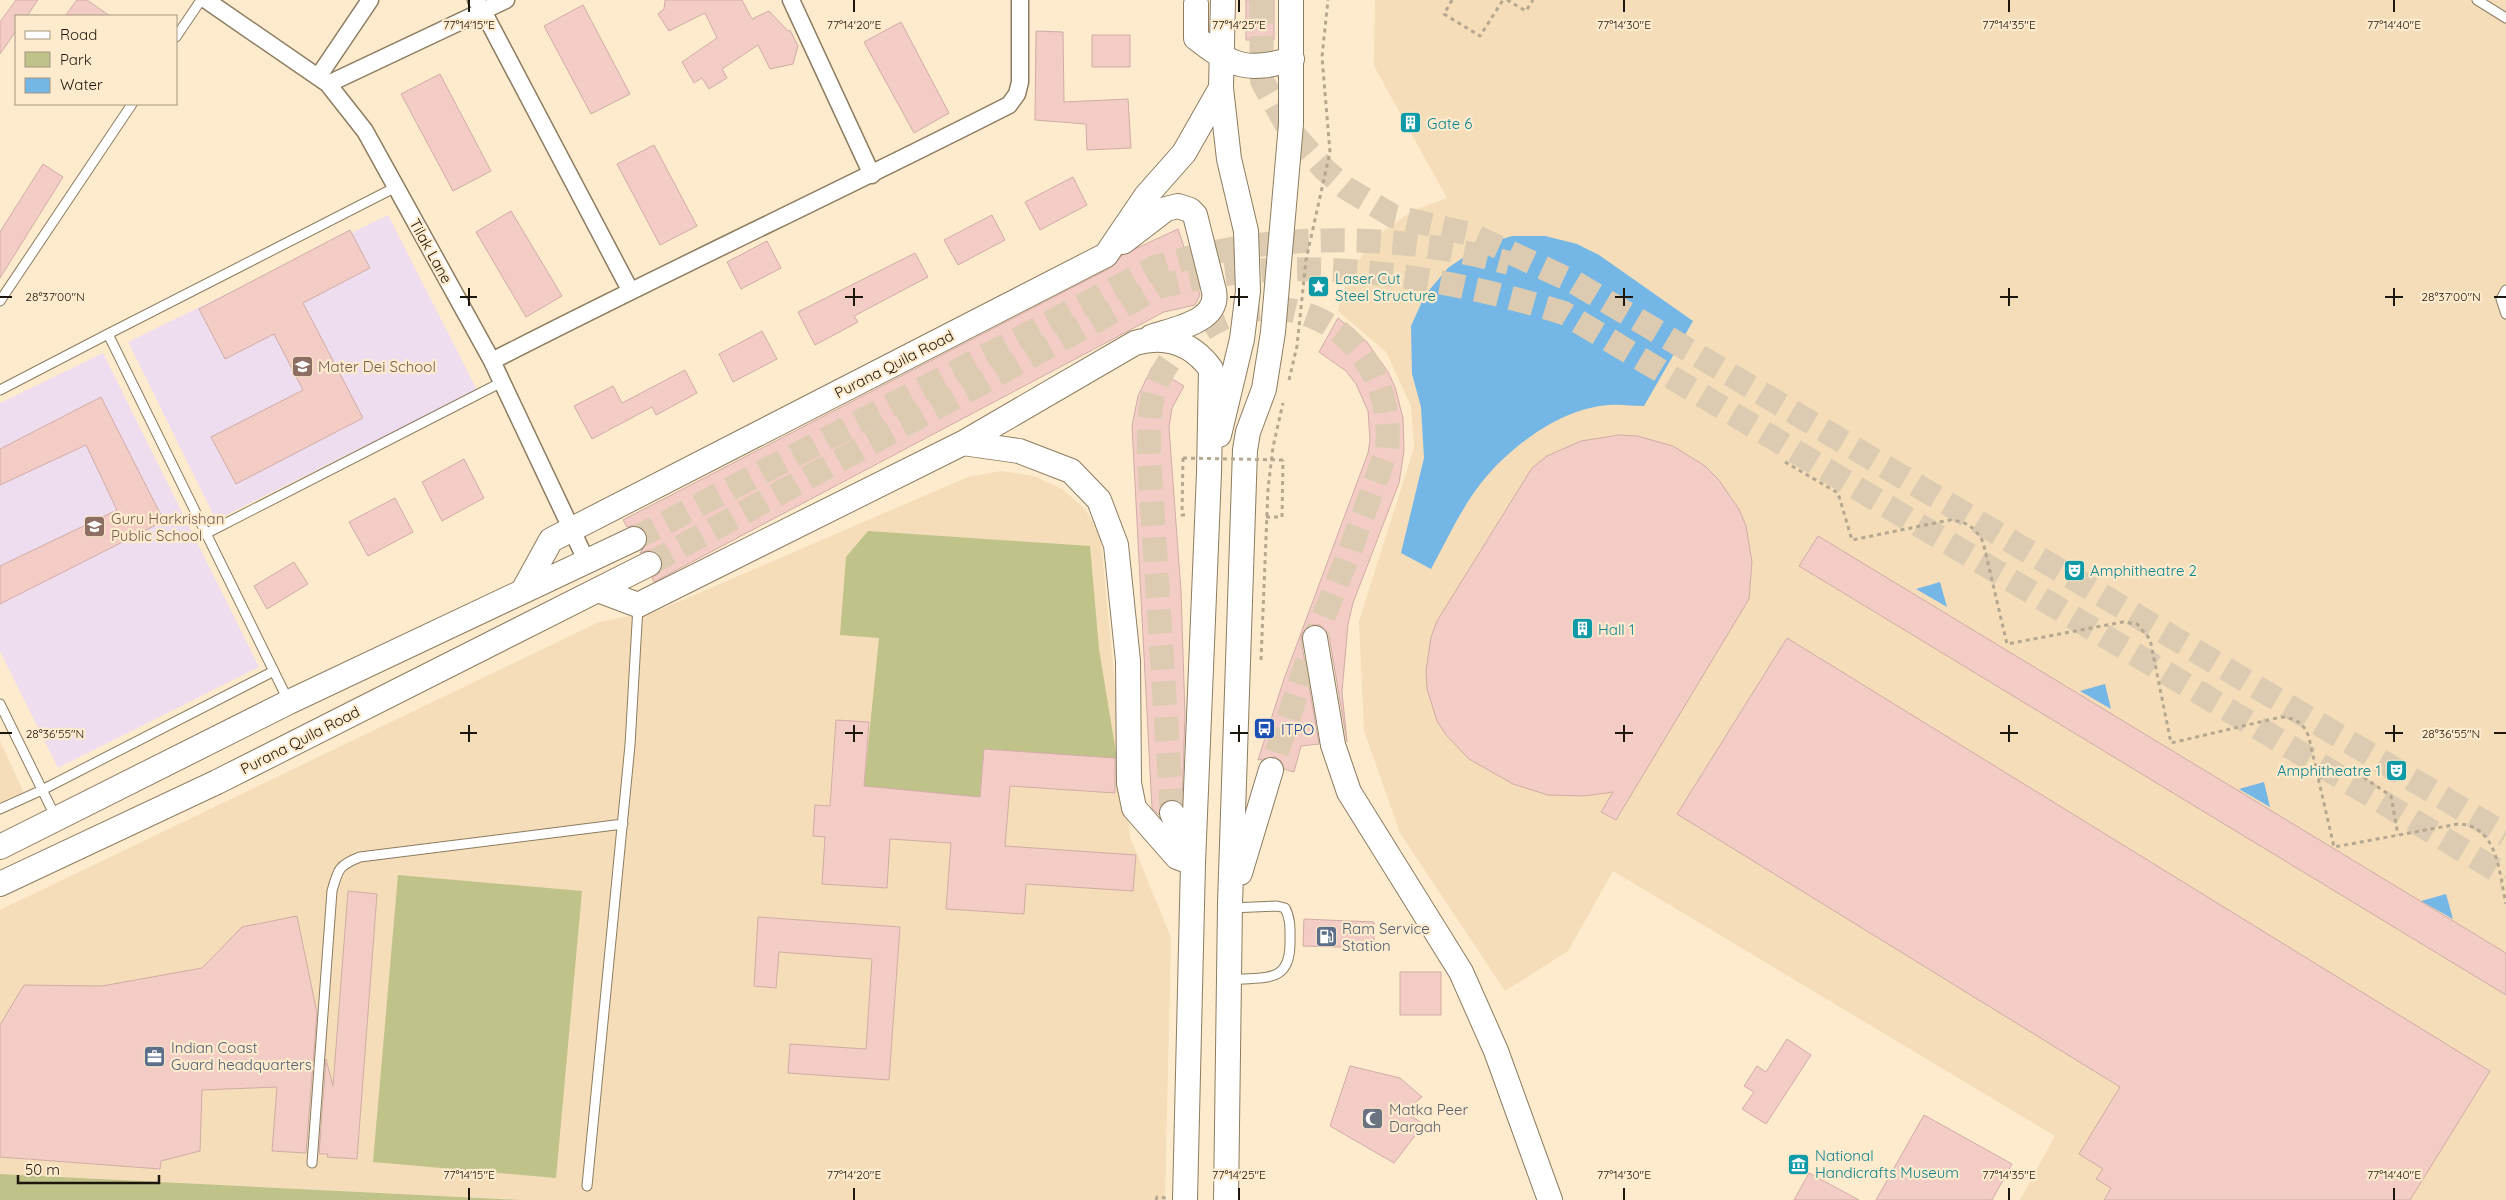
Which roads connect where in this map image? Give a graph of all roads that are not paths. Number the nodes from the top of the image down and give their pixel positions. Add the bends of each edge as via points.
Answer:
1 (201, 0) edge
2 (206, 0) edge
3 (370, 0) edge
4 (506, 0) edge
5 (791, 0) edge
6 (1020, 0) edge
7 (1223, 0) edge
8 (1291, 0) edge
9 (2477, 0) edge
10 (1196, 4) dead end
11 (479, 5) edge
12 (2506, 18) edge
13 (178, 34) edge
14 (1222, 58) junction
15 (1292, 59) junction
16 (323, 81) junction
17 (1222, 88) junction
18 (131, 105) edge
19 (872, 175) junction
20 (396, 187) junction
21 (1106, 255) junction
22 (630, 290) junction
23 (2506, 290) edge
24 (0, 301) edge
25 (2506, 314) edge
26 (108, 334) junction
27 (1135, 343) junction
28 (492, 361) junction
29 (502, 382) junction
30 (0, 390) edge
31 (963, 443) junction
32 (1209, 473) junction
33 (571, 530) junction
34 (207, 533) junction
35 (634, 539) tunnel mouth
36 (586, 560) junction
37 (649, 564) tunnel mouth
38 (524, 590) junction
39 (598, 590) junction
40 (638, 605) junction
41 (1315, 638) dead end
42 (274, 671) junction
43 (289, 702) junction
44 (0, 704) edge
45 (1271, 770) tunnel mouth
46 (42, 790) junction
47 (0, 809) edge
48 (1172, 813) tunnel mouth
49 (57, 820) junction
50 (623, 824) junction
51 (0, 847) edge
52 (1193, 863) junction
53 (0, 884) edge
54 (1230, 906) junction
55 (1229, 980) junction
56 (312, 1163) dead end
57 (587, 1186) dead end
58 (1228, 1195) edge
59 (1185, 1200) edge
60 (1550, 1200) edge

1 - 13 lane
2 - 16 street, Tilak Lane
3 - 16 street
4 - 11 street
5 - 19 street
6 - 19 street via 1020,82 1014,100
7 - 14 main road
8 - 15 main road
9 - 12 lane
10 - 14 main road via 1196,38
11 - 16 street
11 - 22 street
14 - 15 main road via 1256,68
14 - 17 main road
15 - 54 main road via 1289,143 1273,332 1264,389 1245,450
16 - 20 street, Tilak Lane via 365,131
17 - 21 main road, Purana Quila Road via 1184,153 1146,196
17 - 32 main road via 1229,159 1246,231 1248,291 1242,339
18 - 24 lane
19 - 22 street
20 - 26 lane
20 - 28 street, Tilak Lane
21 - 27 main road via 1166,209 1184,207 1195,215 1215,297 1213,308 1200,319
21 - 33 main road, Purana Quila Road
22 - 28 street
23 - 25 lane via 2500,300
26 - 30 lane
26 - 34 lane
27 - 31 main road
27 - 32 main road via 1159,339 1183,344 1194,350 1211,369
28 - 29 street, Tilak Lane
29 - 33 street, Tilak Lane
29 - 34 lane
31 - 40 main road
31 - 52 main road via 1019,451 1071,471 1099,500 1116,545 1128,661 1129,783 1134,808 1177,857
32 - 52 main road
33 - 36 street, Tilak Lane
33 - 38 main road, Purana Quila Road via 551,540
34 - 42 lane
35 - 36 main road
36 - 38 main road
37 - 39 main road, Purana Quila Road
38 - 43 main road
39 - 40 main road
39 - 53 main road, Purana Quila Road via 217,782
40 - 50 lane
41 - 60 main road via 1333,745 1349,792 1461,972 1496,1051
42 - 43 lane
42 - 46 lane
43 - 49 main road
44 - 46 lane
45 - 54 main road
46 - 47 lane
46 - 49 lane
48 - 52 main road
49 - 51 main road
50 - 56 lane via 360,858 344,864 332,891
50 - 57 lane
52 - 59 main road
54 - 55 main road
54 - 55 lane via 1285,908 1289,916 1290,959 1277,975
55 - 58 main road

